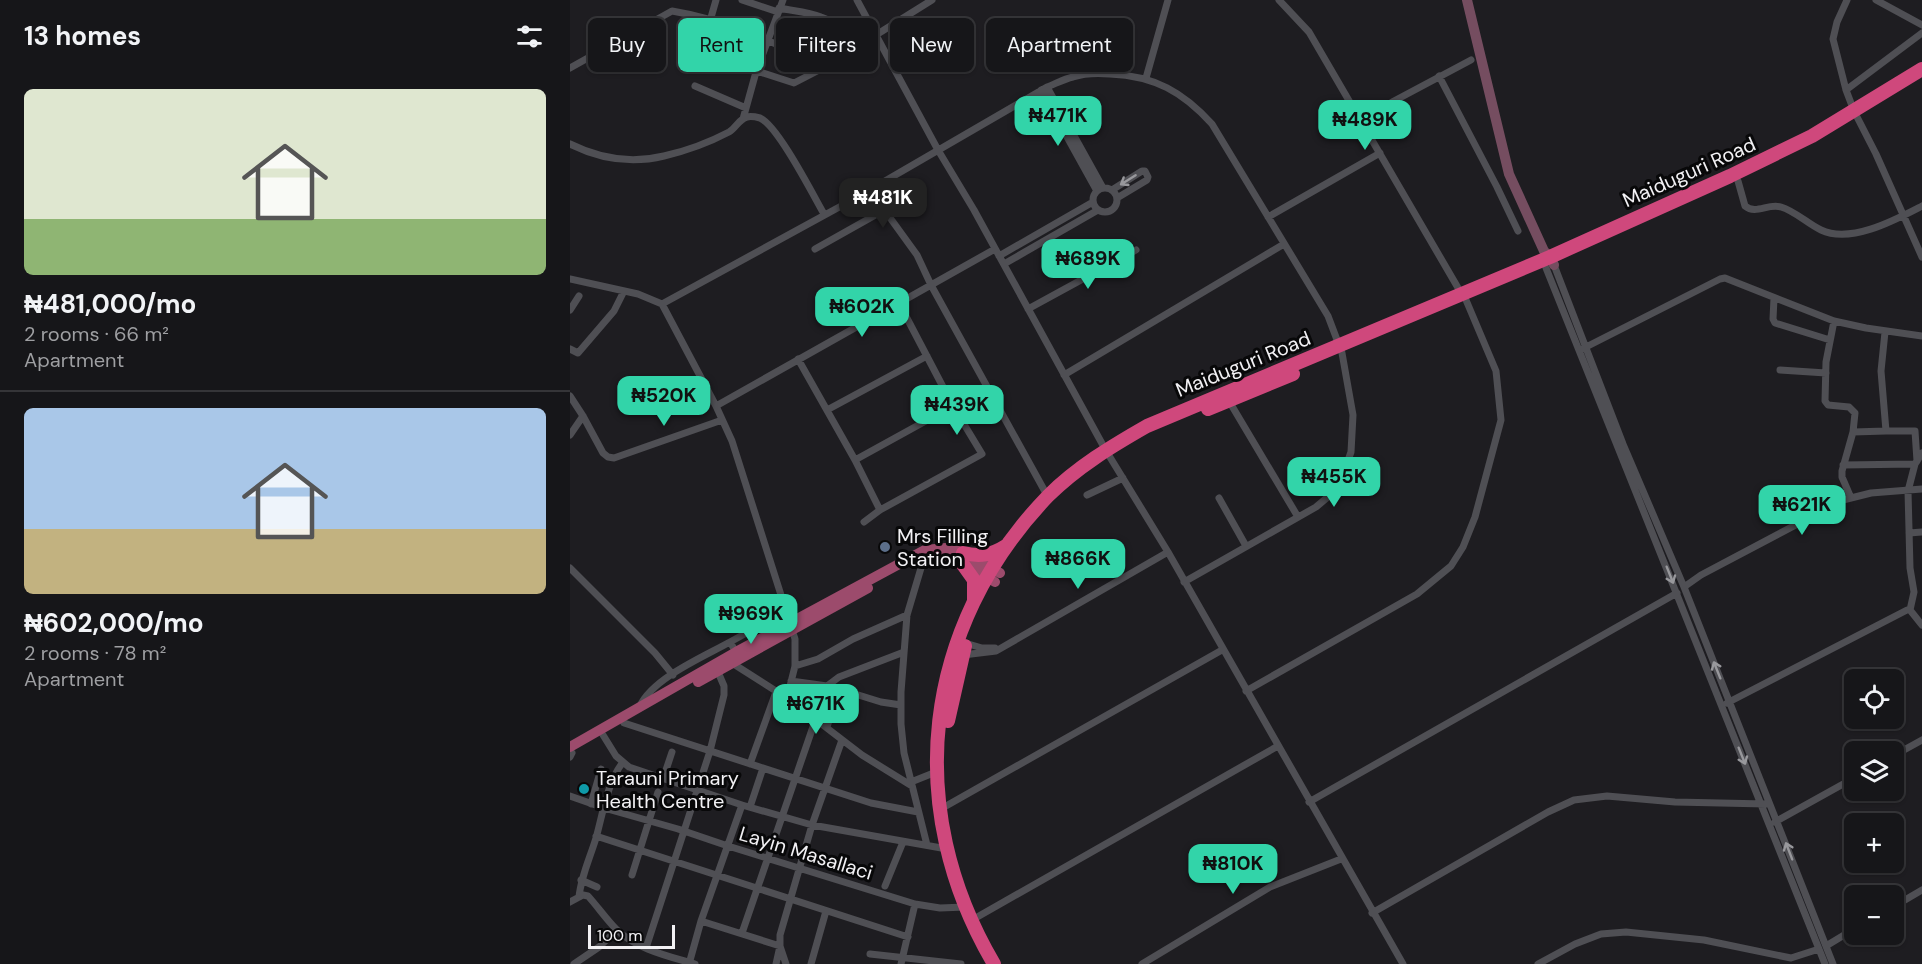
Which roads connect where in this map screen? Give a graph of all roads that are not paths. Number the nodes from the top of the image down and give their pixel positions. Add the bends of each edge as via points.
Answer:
1 (716, 0) edge
2 (742, 0) edge
3 (783, 0) edge
4 (857, 0) edge
5 (932, 0) edge
6 (1168, 0) edge
7 (1279, 0) edge
8 (1467, 0) edge
9 (1847, 0) edge
10 (1876, 0) edge
11 (779, 10) junction
12 (700, 18) edge
13 (711, 18) edge
14 (824, 18) edge
15 (866, 18) edge
16 (1922, 25) edge
17 (1922, 33) edge
18 (878, 34) edge
19 (764, 38) edge
20 (768, 39) junction
21 (878, 39) edge
22 (776, 43) edge
23 (764, 50) edge
24 (1471, 60) dead end
25 (570, 68) edge
26 (1922, 69) edge
27 (756, 72) joint
28 (815, 72) edge
29 (1439, 76) junction
30 (1146, 78) junction
31 (1922, 78) edge
32 (695, 86) dead end
33 (1044, 89) junction
34 (1846, 90) junction
35 (746, 108) junction
36 (1856, 115) junction
37 (743, 119) junction
38 (1361, 121) junction
39 (570, 144) edge
40 (938, 150) junction
41 (1380, 153) junction
42 (1738, 181) junction
43 (1100, 190) junction
44 (1112, 190) junction
45 (1117, 198) junction
46 (1093, 202) junction
47 (1922, 206) edge
48 (1098, 210) junction
49 (824, 214) junction
50 (1903, 216) junction
51 (1268, 217) junction
52 (1062, 220) junction
53 (1066, 228) junction
54 (1518, 231) dead end
55 (1284, 244) junction
56 (815, 249) dead end
57 (1136, 250) dead end
58 (997, 253) junction
59 (1922, 257) edge
60 (1547, 260) junction
61 (1004, 264) junction
62 (570, 279) edge
63 (931, 285) junction
64 (624, 291) junction
65 (579, 296) dead end
66 (1463, 297) junction
67 (1774, 298) junction
68 (899, 303) junction
69 (662, 304) junction
70 (1028, 309) junction
71 (570, 310) edge
72 (1834, 321) junction
73 (1885, 332) junction
74 (1922, 336) edge
75 (1830, 340) junction
76 (570, 349) edge
77 (1341, 349) junction
78 (1582, 349) junction
79 (927, 356) junction
80 (798, 359) junction
81 (1780, 370) dead end
82 (1826, 373) junction
83 (1064, 375) junction
84 (570, 396) edge
85 (1229, 401) junction
86 (716, 406) junction
87 (953, 406) junction
88 (827, 410) junction
89 (584, 416) junction
90 (722, 420) junction
91 (1886, 431) junction
92 (1853, 432) junction
93 (570, 435) edge
94 (1108, 452) junction
95 (1922, 453) edge
96 (855, 460) junction
97 (1916, 462) junction
98 (1843, 465) junction
99 (1123, 478) junction
100 (1922, 489) edge
101 (1908, 491) junction
102 (1087, 495) dead end
103 (1048, 496) junction
104 (1219, 498) dead end
105 (1851, 498) junction
106 (880, 510) junction
107 (1298, 517) junction
108 (864, 522) dead end
109 (1922, 532) edge
110 (1909, 533) junction
111 (1010, 543) junction
112 (1246, 546) junction
113 (1168, 552) junction
114 (961, 556) junction
115 (924, 558) junction
116 (905, 564) junction
117 (570, 568) edge
118 (994, 575) junction
119 (1184, 582) junction
120 (1684, 587) junction
121 (1677, 593) junction
122 (974, 603) junction
123 (1910, 610) junction
124 (907, 615) junction
125 (1922, 625) edge
126 (791, 626) junction
127 (772, 632) junction
128 (730, 642) junction
129 (1001, 648) junction
130 (964, 649) junction
131 (1222, 650) junction
132 (736, 652) junction
133 (904, 652) junction
134 (732, 663) junction
135 (688, 666) junction
136 (795, 666) junction
137 (718, 672) junction
138 (673, 675) junction
139 (694, 677) junction
140 (791, 681) junction
141 (829, 685) junction
142 (838, 688) junction
143 (1246, 691) junction
144 (776, 692) junction
145 (787, 698) junction
146 (1730, 702) junction
147 (901, 705) junction
148 (1722, 705) junction
149 (640, 706) junction
150 (816, 718) junction
151 (624, 723) junction
152 (827, 727) junction
153 (603, 735) junction
154 (842, 740) junction
155 (1922, 740) edge
156 (1278, 746) junction
157 (1904, 750) edge
158 (710, 751) junction
159 (672, 752) dead end
160 (571, 753) edge
161 (623, 762) junction
162 (750, 764) junction
163 (763, 768) junction
164 (601, 770) dead end
165 (936, 772) junction
166 (794, 778) junction
167 (663, 779) junction
168 (911, 784) junction
169 (1844, 784) edge
170 (826, 788) junction
171 (698, 790) junction
172 (658, 792) dead end
173 (570, 796) edge
174 (1309, 802) junction
175 (591, 804) junction
176 (1766, 804) junction
177 (742, 805) junction
178 (946, 806) junction
179 (750, 807) junction
180 (604, 808) junction
181 (918, 812) junction
182 (781, 815) junction
183 (650, 821) junction
184 (1777, 821) junction
185 (1770, 824) junction
186 (812, 825) junction
187 (684, 832) junction
188 (596, 836) junction
189 (903, 842) junction
190 (927, 845) junction
191 (728, 846) junction
192 (946, 849) junction
193 (639, 851) junction
194 (767, 859) junction
195 (1341, 859) junction
196 (674, 862) junction
197 (800, 868) junction
198 (632, 875) dead end
199 (717, 876) junction
200 (581, 880) junction
201 (885, 886) dead end
202 (597, 887) dead end
203 (756, 889) junction
204 (1922, 890) edge
205 (579, 897) junction
206 (789, 899) junction
207 (1904, 901) edge
208 (570, 902) edge
209 (915, 904) junction
210 (965, 907) junction
211 (826, 911) junction
212 (1372, 913) junction
213 (974, 918) junction
214 (701, 921) junction
215 (617, 930) junction
216 (742, 933) junction
217 (1844, 935) edge
218 (908, 937) junction
219 (780, 946) junction
220 (1823, 947) junction
221 (646, 948) junction
222 (870, 954) dead end
223 (902, 961) edge
224 (993, 963) edge
225 (574, 964) edge
226 (691, 964) edge
227 (776, 964) edge
228 (786, 964) edge
229 (810, 964) edge
230 (961, 964) edge
231 (1142, 964) edge
232 (1402, 964) edge
233 (1538, 964) edge
234 (1825, 964) edge
235 (1833, 964) edge

1 - 13 street
2 - 11 street
3 - 11 street
4 - 15 street
5 - 18 street
6 - 30 street
7 - 38 street via 1310,32
8 - 60 street via 1509,174
9 - 34 street via 1833,39
10 - 16 street
11 - 14 street
11 - 20 street
12 - 25 street via 666,13
17 - 34 street
19 - 20 street
20 - 22 street
20 - 23 street
21 - 40 street
24 - 29 street
26 - 36 highway, Maiduguri Road
27 - 28 street via 794,83
27 - 35 street
29 - 38 street
29 - 54 street
30 - 33 street via 1096,73 1074,76
30 - 51 street via 1195,105 1212,124
31 - 36 highway, Maiduguri Road
32 - 35 street
33 - 40 street
33 - 43 street
34 - 36 street
35 - 37 street
36 - 42 highway, Maiduguri Road via 1802,151
36 - 50 street
36 - 60 highway, Maiduguri Road
37 - 39 street via 728,132 664,156 613,159
37 - 49 street via 754,117 767,124 792,157
38 - 41 street
40 - 49 street
40 - 58 street
41 - 51 street
41 - 66 street
42 - 50 street via 1746,207 1753,210 1780,206 1829,234 1868,230
42 - 60 highway, Maiduguri Road
43 - 44 street
43 - 46 street
44 - 45 street
45 -> 44 street via 1149,177 1142,171
45 - 48 street via 1110,211
46 - 48 street
46 - 52 street
47 - 50 street
48 - 53 street
49 - 69 street
50 - 59 street
51 - 55 street
52 - 53 street
52 - 58 street
53 - 61 street
55 - 77 street via 1328,316
55 - 83 street
56 - 63 street via 883,213 917,255
57 - 70 street
58 - 61 street
58 - 63 street
60 - 66 highway, Maiduguri Road
60 - 78 street
61 - 70 street
62 - 64 street
63 - 68 street
63 - 103 street
64 - 69 street
64 - 76 street via 614,311 578,353
65 - 71 street
66 - 77 highway, Maiduguri Road
66 - 143 street via 1496,371 1501,420 1463,547 1450,566 1417,594
67 - 72 street
67 - 75 street via 1775,323
67 - 78 street via 1720,279
68 - 79 street
68 - 80 street
69 - 86 street
70 - 83 street
72 - 73 street
72 - 75 street
73 - 74 street
73 - 91 street via 1881,371
75 - 82 street
77 - 85 highway, Maiduguri Road
77 - 94 highway, Maiduguri Road via 1174,413
77 - 107 street via 1353,415 1351,452 1341,480 1329,496
78 - 120 street
78 -> 121 street
79 - 87 street
79 - 88 street
80 - 86 street
80 - 88 street
81 - 82 street
82 - 92 street via 1825,403 1852,409
83 - 94 street
84 - 89 street
85 - 94 highway, Maiduguri Road
85 - 107 street
86 - 90 street
87 - 96 street
87 - 106 street via 982,454
88 - 96 street
89 - 90 street via 603,453 614,458
89 - 93 street
90 - 126 street
91 - 92 street
91 - 97 street via 1915,431
92 - 98 street
94 - 99 street
94 - 103 highway, Maiduguri Road
94 - 118 highway, Maiduguri Road via 1036,522
95 - 97 street
96 - 106 street
97 - 98 street
97 - 101 street
98 - 105 street via 1842,477
99 - 102 street
99 - 113 street
100 - 101 street
101 - 105 street
101 - 110 street
103 - 111 highway, Maiduguri Road
104 - 112 street
105 - 120 street
106 - 108 street
107 - 112 street
109 - 110 street
110 - 123 street via 1914,592
111 - 114 highway via 994,553
111 - 118 highway, Maiduguri Road
112 - 119 street
113 - 119 street
113 - 129 street
114 - 115 main road
114 - 116 main road via 946,548 936,548 925,550
114 - 118 main road
114 - 122 highway via 974,580
115 - 116 main road
115 - 124 street
116 - 126 main road
117 - 138 street
118 - 122 highway, Maiduguri Road
118 - 130 highway, Maiduguri Road
119 - 131 street
146 -> 120 street
121 - 148 street
121 - 174 street
122 - 165 highway, Maiduguri Road via 949,666 938,726
123 - 125 street
123 - 146 street
124 - 133 street
124 - 136 street via 818,659
126 - 127 main road
126 - 134 main road
126 - 136 street
127 - 128 street via 759,626
127 - 132 main road
128 - 132 street
128 - 135 street
129 - 130 street
129 - 130 street via 986,654
130 - 178 highway, Maiduguri Road via 948,717
131 - 143 street
131 - 178 street
132 - 139 main road
133 - 141 street via 839,677
133 - 147 street
134 - 137 main road
134 - 144 street
135 - 138 street
135 - 139 street
136 - 140 street
137 - 151 main road
137 - 158 street via 724,695
138 - 149 street via 650,691
139 - 149 main road
140 - 141 street
140 - 145 street
141 - 142 street
142 - 147 street
142 - 152 street
143 - 156 street
144 - 145 street
144 - 162 street
145 - 150 street
146 - 148 street
146 - 176 street
147 - 168 street via 904,753
148 -> 176 street
149 - 160 main road
150 - 152 street
150 - 166 street
151 - 153 main road
151 - 158 street
152 - 154 street
153 - 160 main road
153 - 161 street
154 - 168 street
154 - 170 street
155 - 157 street
156 - 174 street
156 - 213 street
158 - 162 street
158 - 171 street
159 - 167 street
161 - 167 street
161 - 180 street
162 - 163 street
163 - 166 street
163 - 179 street
164 - 175 street
165 - 168 street
165 - 192 highway, Maiduguri Road
166 - 170 street
166 - 182 street
167 - 171 street
168 - 181 street
169 - 184 street
170 - 181 street via 871,803
170 - 186 street
171 - 177 street
171 - 187 street
172 - 183 street
173 - 175 street, Layin Masallaci
174 - 195 street
175 - 180 street, Layin Masallaci
176 - 184 street
176 - 185 street
176 - 212 street via 1607,796 1574,800
177 - 179 street
177 - 191 street
178 - 213 highway, Maiduguri Road
179 - 182 street
180 - 183 street, Layin Masallaci
180 - 188 street
181 - 190 street
182 - 186 street
182 - 194 street
183 - 187 street, Layin Masallaci
183 - 193 street
184 - 185 street
220 -> 184 street
185 - 220 street
186 - 189 street
186 - 197 street
187 - 191 street, Layin Masallaci
187 - 196 street
188 - 193 street
188 - 200 street
189 - 190 street
189 - 201 street
190 - 192 street
191 - 194 street, Layin Masallaci
191 - 199 street
192 - 210 highway, Maiduguri Road
193 - 196 street
193 - 198 street
194 - 197 street, Layin Masallaci
194 - 203 street
195 - 212 street
195 - 231 street via 1270,887
196 - 199 street
196 - 221 street
197 - 206 street
197 - 209 street, Layin Masallaci
199 - 203 street
199 - 214 street
200 - 202 street
200 - 205 street
203 - 206 street
203 - 216 street
204 - 207 street
205 - 208 street
205 - 215 street via 586,894
206 - 211 street
206 - 219 street
209 - 210 street, Layin Masallaci
209 - 218 street
210 - 213 highway, Maiduguri Road
211 - 218 street
211 - 229 street
212 - 232 street
213 - 224 highway, Maiduguri Road
214 - 216 street
214 - 226 street
215 - 221 street
215 - 225 street
216 - 219 street
217 - 220 street
218 - 223 street
219 - 227 street
219 - 228 street
220 - 233 street via 1791,958 1704,940 1626,932 1601,934
220 - 234 street
220 - 235 street
221 - 226 street
222 - 223 street
223 - 230 street

